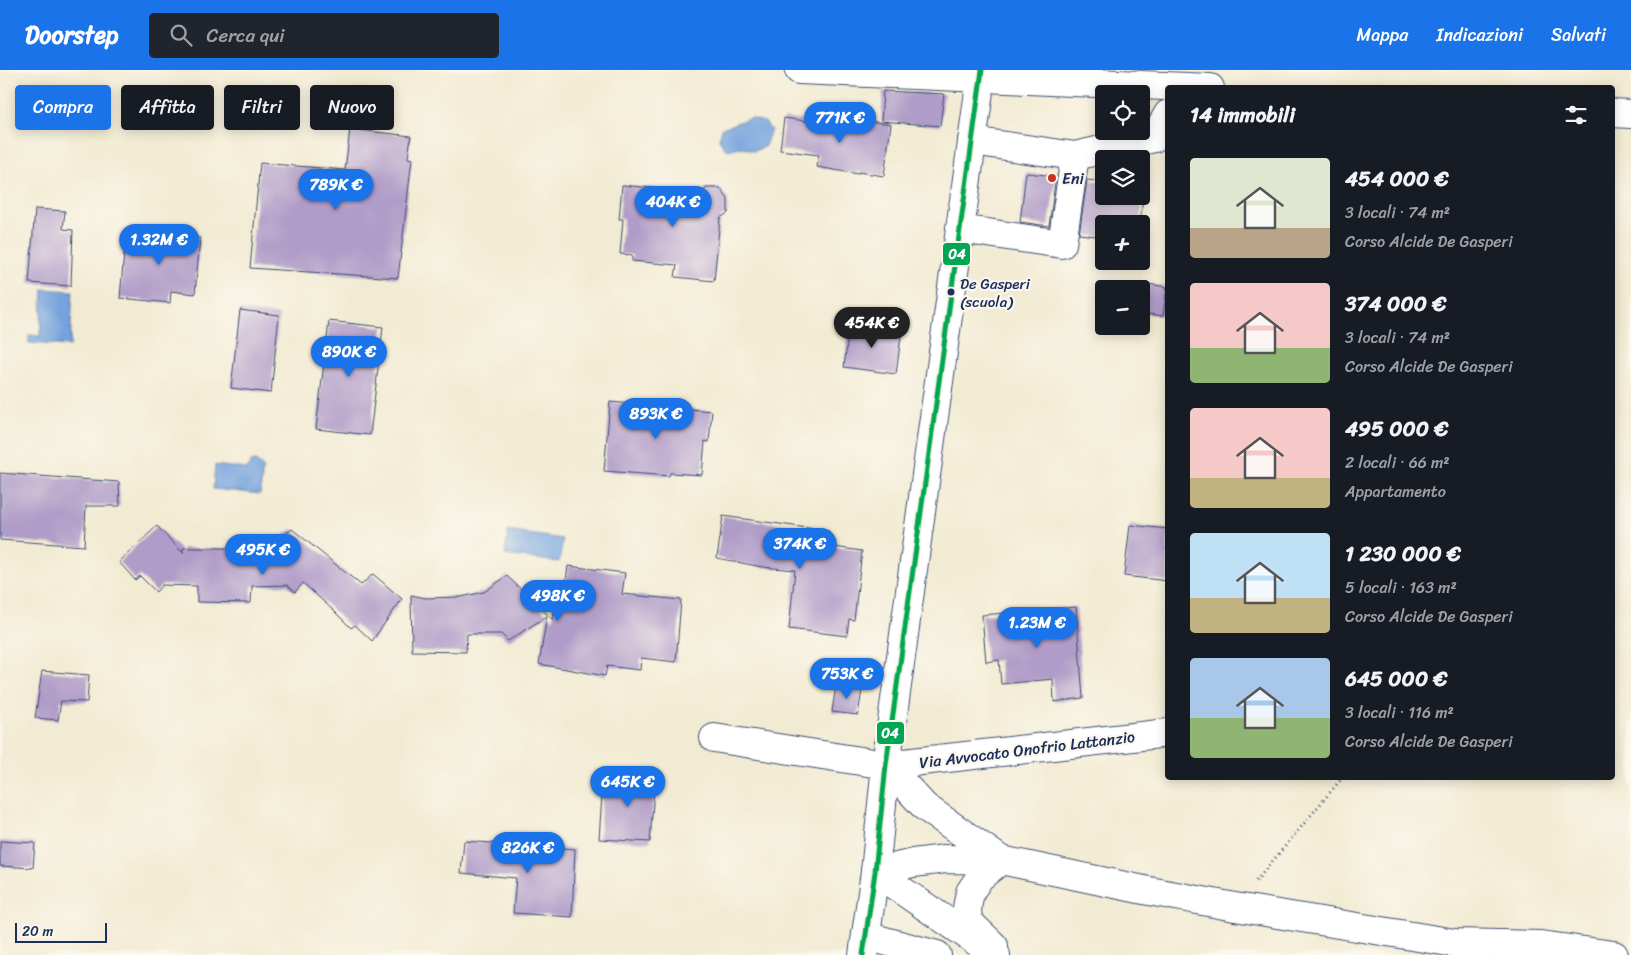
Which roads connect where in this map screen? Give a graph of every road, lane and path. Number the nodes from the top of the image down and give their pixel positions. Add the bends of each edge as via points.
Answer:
1 (800, 70) edge
2 (981, 73) edge
3 (1165, 85) edge
4 (1615, 113) edge
5 (1631, 114) edge
6 (1165, 119) edge
7 (972, 141) junction
8 (1075, 156) junction
9 (960, 229) junction
10 (1165, 733) edge
11 (714, 738) dead end
12 (886, 765) junction
13 (1340, 780) edge
14 (1001, 860) junction
15 (875, 872) junction
16 (1235, 907) junction
17 (864, 945) edge
18 (937, 955) edge
19 (996, 955) edge
20 (1004, 955) edge
21 (1614, 955) edge

1 - 2 main road
2 - 3 main road
2 - 7 main road
4 - 5 main road
6 - 8 main road via 1154,138
7 - 8 main road
7 - 9 main road
8 - 9 main road via 1062,244
9 - 12 main road
10 - 12 main road, Via Avvocato Onofrio Lattanzio
11 - 12 main road, Via Avvocato Onofrio Lattanzio
12 - 14 main road via 925,807
12 - 15 main road
13 - 16 path
14 - 15 main road via 945,859
14 - 16 main road
14 - 20 main road via 980,877 970,892 967,908 968,921
15 - 17 main road
15 - 19 main road
16 - 21 main road via 1455,943 1541,945
17 - 18 main road

